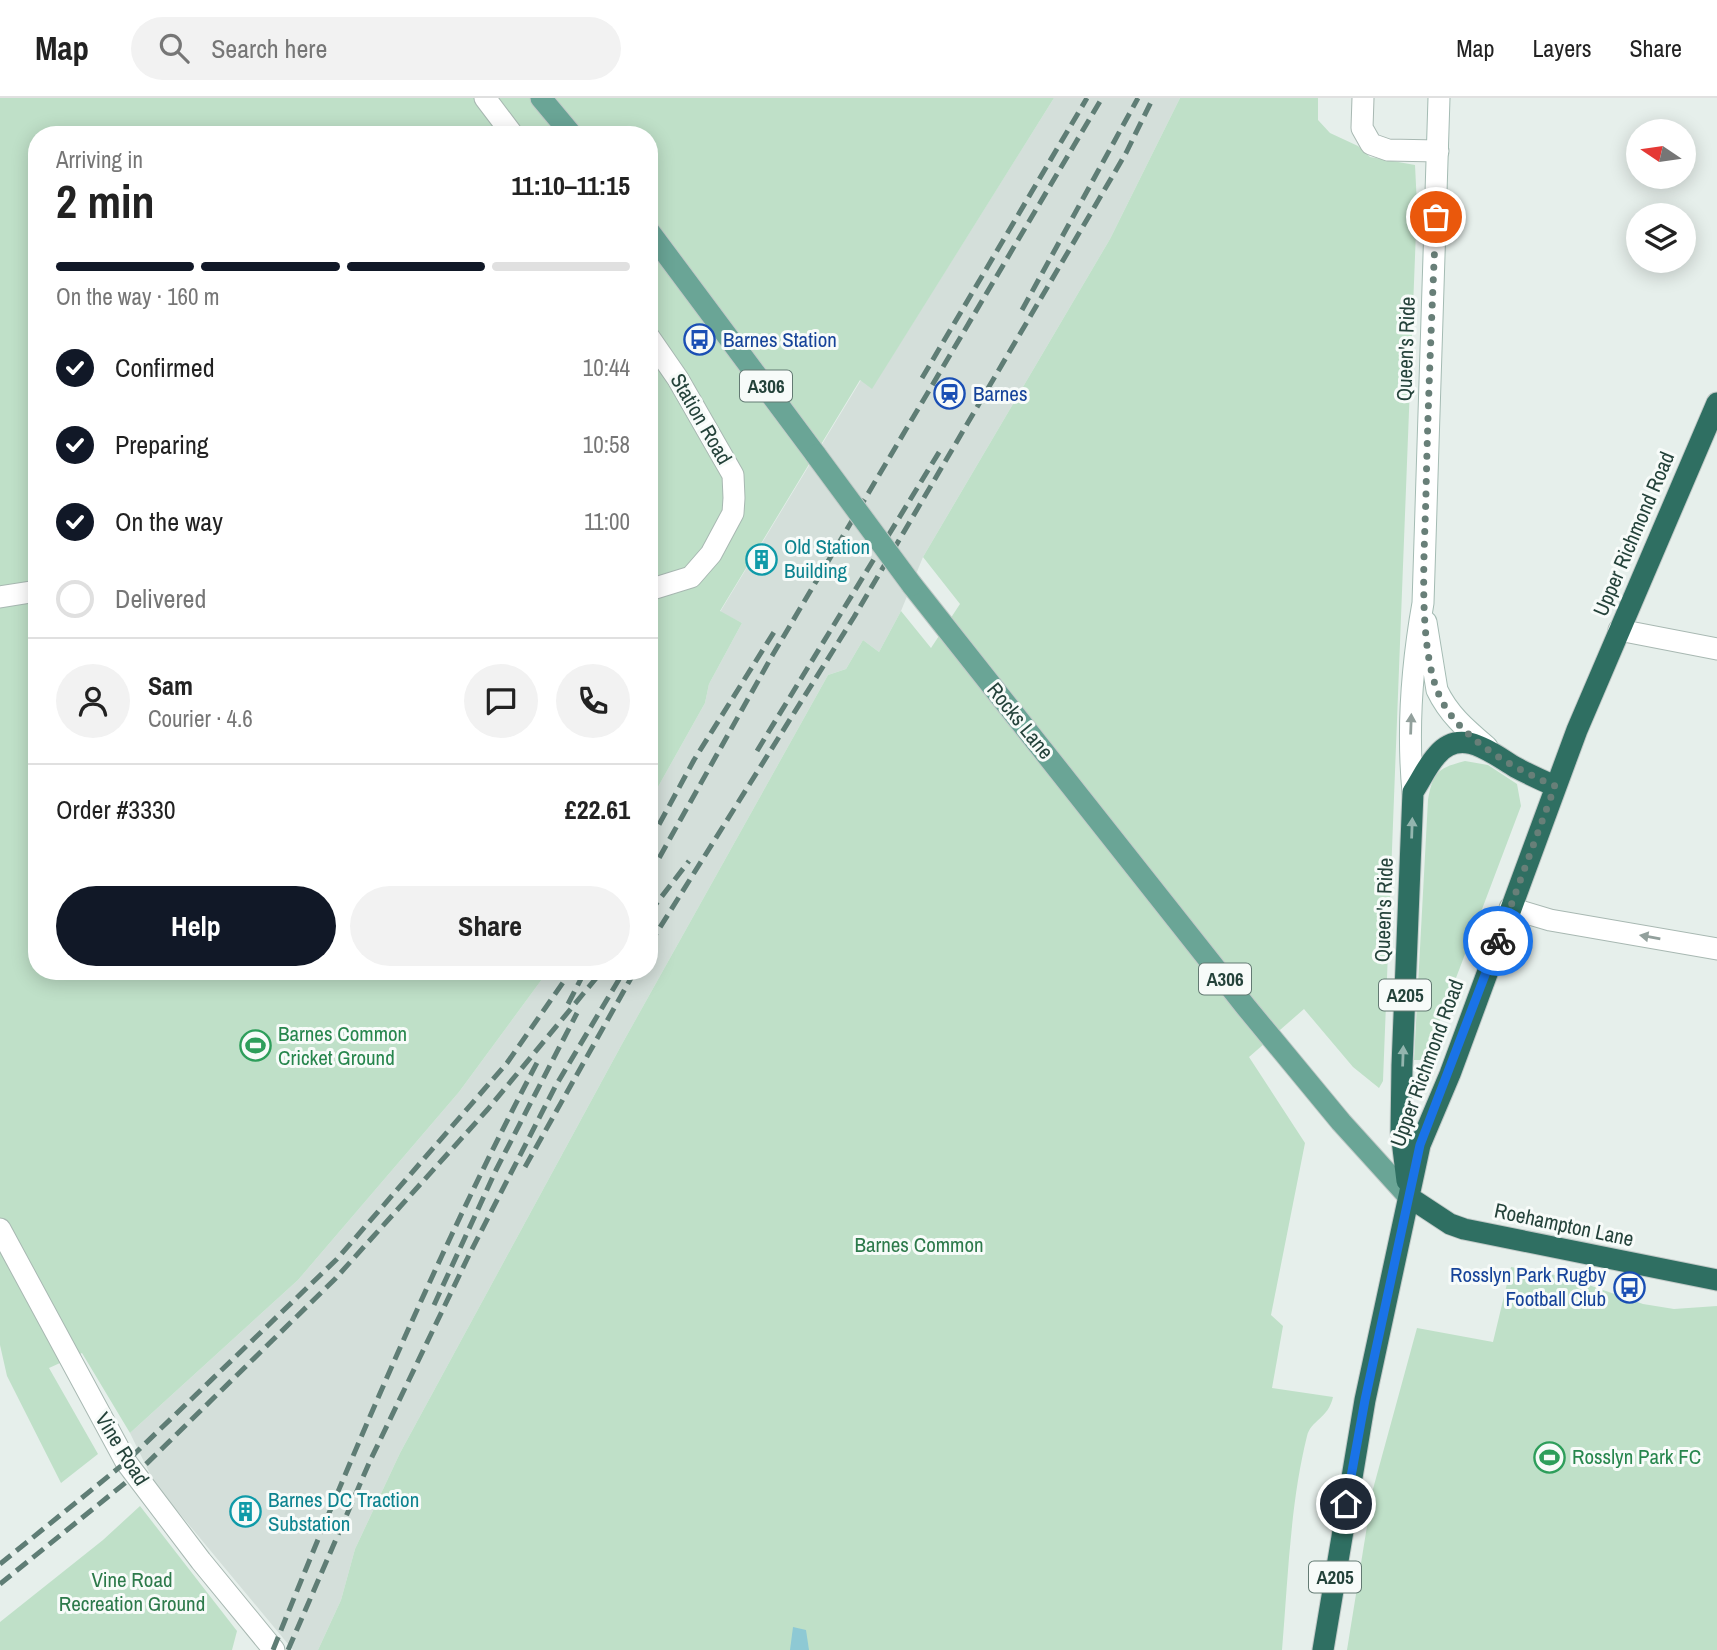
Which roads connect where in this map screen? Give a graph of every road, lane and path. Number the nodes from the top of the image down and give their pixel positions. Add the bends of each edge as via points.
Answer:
1 (485, 98) edge
2 (541, 98) edge
3 (1363, 98) edge
4 (1438, 98) edge
5 (506, 126) edge
6 (564, 126) edge
7 (1438, 151) junction
8 (658, 243) edge
9 (658, 350) edge
10 (1717, 403) edge
11 (658, 587) edge
12 (28, 592) edge
13 (0, 597) edge
14 (1423, 603) junction
15 (1619, 630) junction
16 (1717, 649) edge
17 (1487, 747) junction
18 (1555, 786) junction
19 (1413, 792) junction
20 (1510, 908) junction
21 (1717, 948) edge
22 (1409, 1197) junction
23 (0, 1229) edge
24 (1717, 1280) edge
25 (274, 1650) edge
26 (1323, 1650) edge

1 - 5 street
2 - 6 main road
3 - 7 street via 1362,128 1371,144
4 - 7 street, Queen's Ride
7 - 14 street, Queen's Ride
8 - 22 main road, Rocks Lane / A306, bridge via 933,613 1247,1007
9 - 11 street, Station Road via 733,475 734,498 733,513 711,554 691,577
10 - 15 highway, Upper Richmond Road / A205
12 - 13 street
14 - 17 street, Queen's Ride via 1437,690 1450,716
19 -> 14 street, Queen's Ride via 1415,649
15 - 16 street
15 - 18 highway, Upper Richmond Road / A205
17 - 18 highway, Queen's Ride
17 - 19 highway via 1465,743 1444,748
18 - 20 highway, Upper Richmond Road / A205
22 -> 19 highway, Queen's Ride / A205 via 1402,1132
21 -> 20 street via 1550,920
20 - 22 highway, Upper Richmond Road / A205 via 1420,1145
22 - 24 highway, Roehampton Lane / A306 via 1464,1229
22 - 26 highway, Upper Richmond Road / A205 via 1365,1400
23 - 25 street, Vine Road via 126,1462

